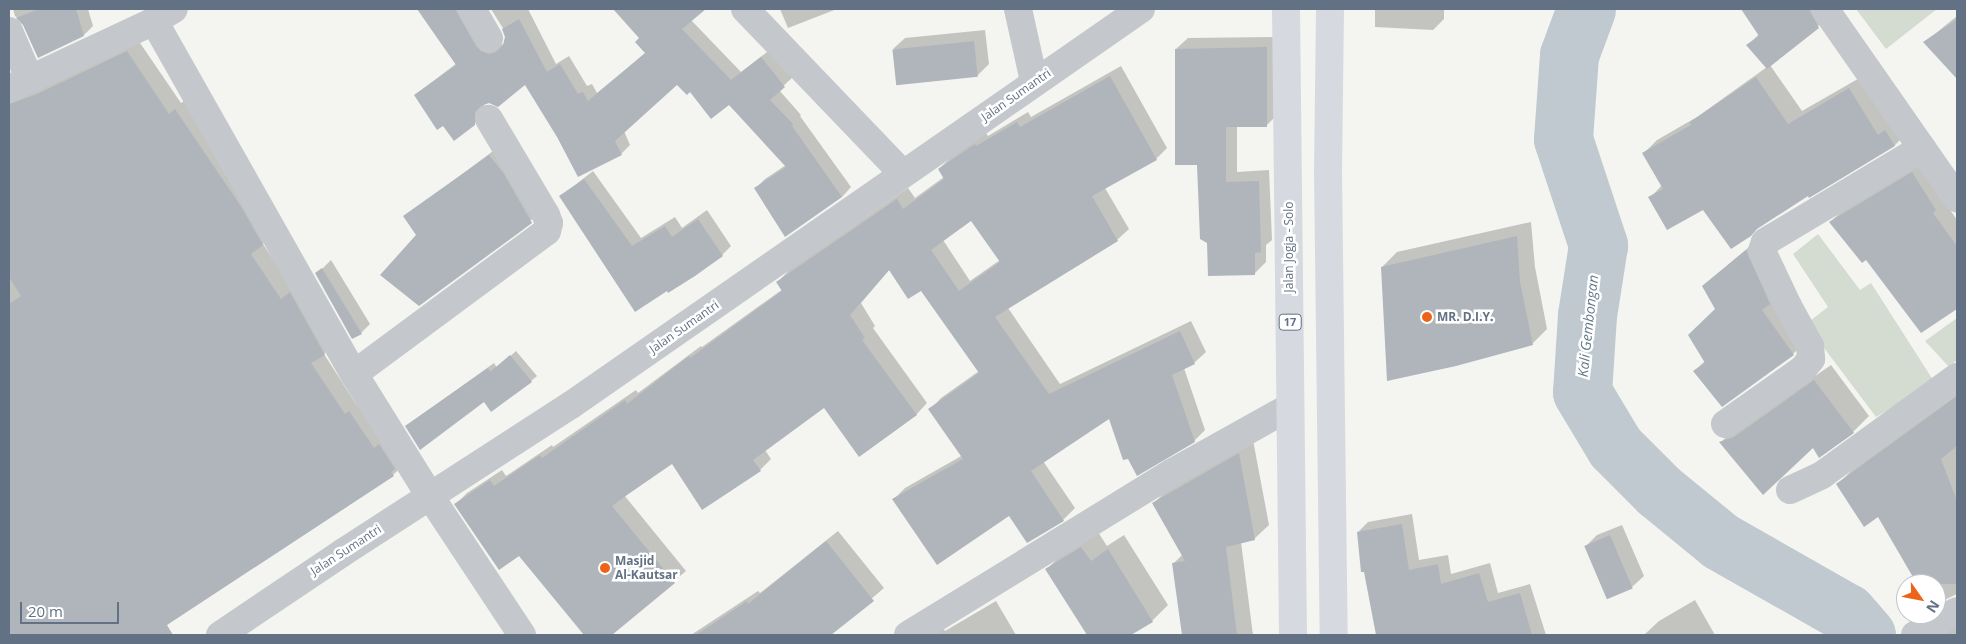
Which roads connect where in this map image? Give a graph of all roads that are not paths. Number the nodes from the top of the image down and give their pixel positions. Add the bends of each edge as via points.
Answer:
1 (472, 9) edge
2 (745, 9) edge
3 (1018, 9) edge
4 (1141, 9) edge
5 (1286, 9) edge
6 (1330, 9) edge
7 (1825, 9) edge
8 (164, 15) edge
9 (9, 31) edge
10 (490, 38) dead end
11 (1034, 82) junction
12 (19, 85) edge
13 (489, 119) dead end
14 (1922, 148) junction
15 (902, 173) junction
16 (1957, 198) edge
17 (354, 374) junction
18 (1957, 376) edge
19 (1290, 407) junction
20 (1725, 424) dead end
21 (1790, 490) dead end
22 (430, 496) junction
23 (1957, 611) edge
24 (220, 635) edge
25 (522, 635) edge
26 (908, 635) edge
27 (1293, 635) edge
28 (1334, 635) edge
29 (1915, 635) edge

1 - 10 street
2 - 15 street
3 - 11 street
4 - 11 street, Jalan Sumantri
5 - 19 highway, Jalan Jogja - Solo / 17
6 - 28 highway via 1328,170
7 - 14 street
8 - 12 street
8 - 17 street
9 - 12 street
11 - 15 street, Jalan Sumantri
13 - 17 street via 546,215 547,231
14 - 16 street
14 - 20 street via 1765,242 1762,250 1810,346 1812,359 1803,369
15 - 22 street, Jalan Sumantri via 571,405
17 - 22 street
18 - 21 street via 1822,475
19 - 26 street via 1173,472
19 - 27 highway, Jalan Jogja - Solo / 17
22 - 24 street, Jalan Sumantri
22 - 25 street
23 - 29 street

